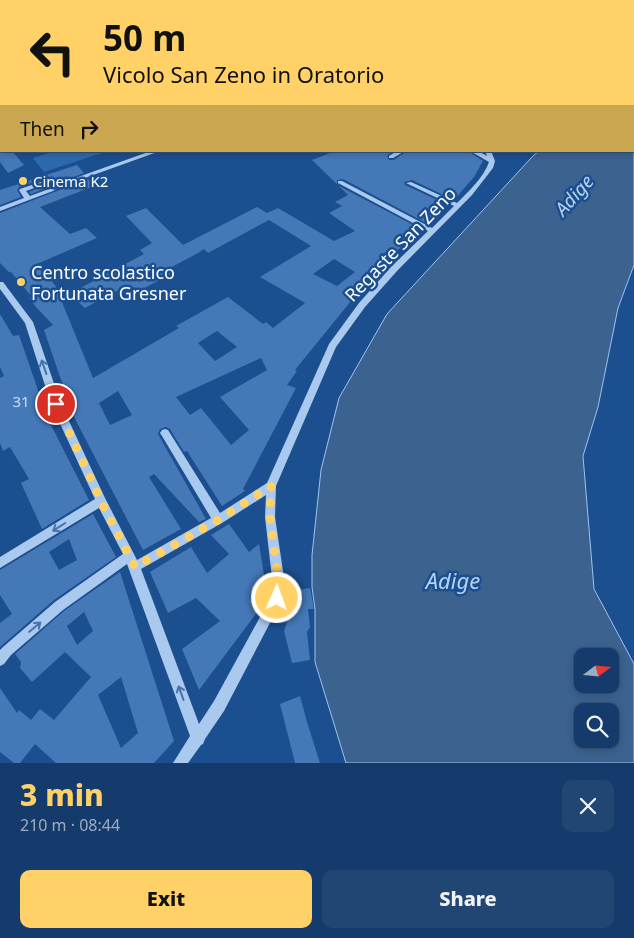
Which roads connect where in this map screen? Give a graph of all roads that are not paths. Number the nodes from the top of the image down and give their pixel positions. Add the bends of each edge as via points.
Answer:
1 (154, 152) edge
2 (400, 152) edge
3 (475, 152) edge
4 (488, 152) edge
5 (391, 157) dead end
6 (492, 161) junction
7 (340, 182) dead end
8 (43, 183) dead end
9 (409, 183) dead end
10 (28, 198) junction
11 (458, 206) junction
12 (0, 209) edge
13 (433, 231) junction
14 (0, 284) edge
15 (165, 433) dead end
16 (271, 486) junction
17 (101, 501) junction
18 (218, 520) junction
19 (129, 556) junction
20 (0, 563) edge
21 (135, 567) junction
22 (0, 660) edge
23 (198, 739) junction
24 (180, 763) edge

1 - 10 street
2 - 5 street
3 - 6 street
4 - 6 street
6 - 11 street, Regaste San Zeno via 490,168
7 - 13 street
8 - 10 street via 22,190
9 - 11 street
10 - 12 street
11 - 13 street, Regaste San Zeno
13 - 16 street, Regaste San Zeno via 362,305 332,346
17 -> 14 street via 56,404 29,322
15 - 18 street
16 - 18 street
16 - 23 street via 270,517 278,578 277,598 220,706
17 - 19 street
17 -> 20 street
18 - 21 street
19 - 21 street
22 -> 19 street via 59,606
23 -> 21 street
23 - 24 street

